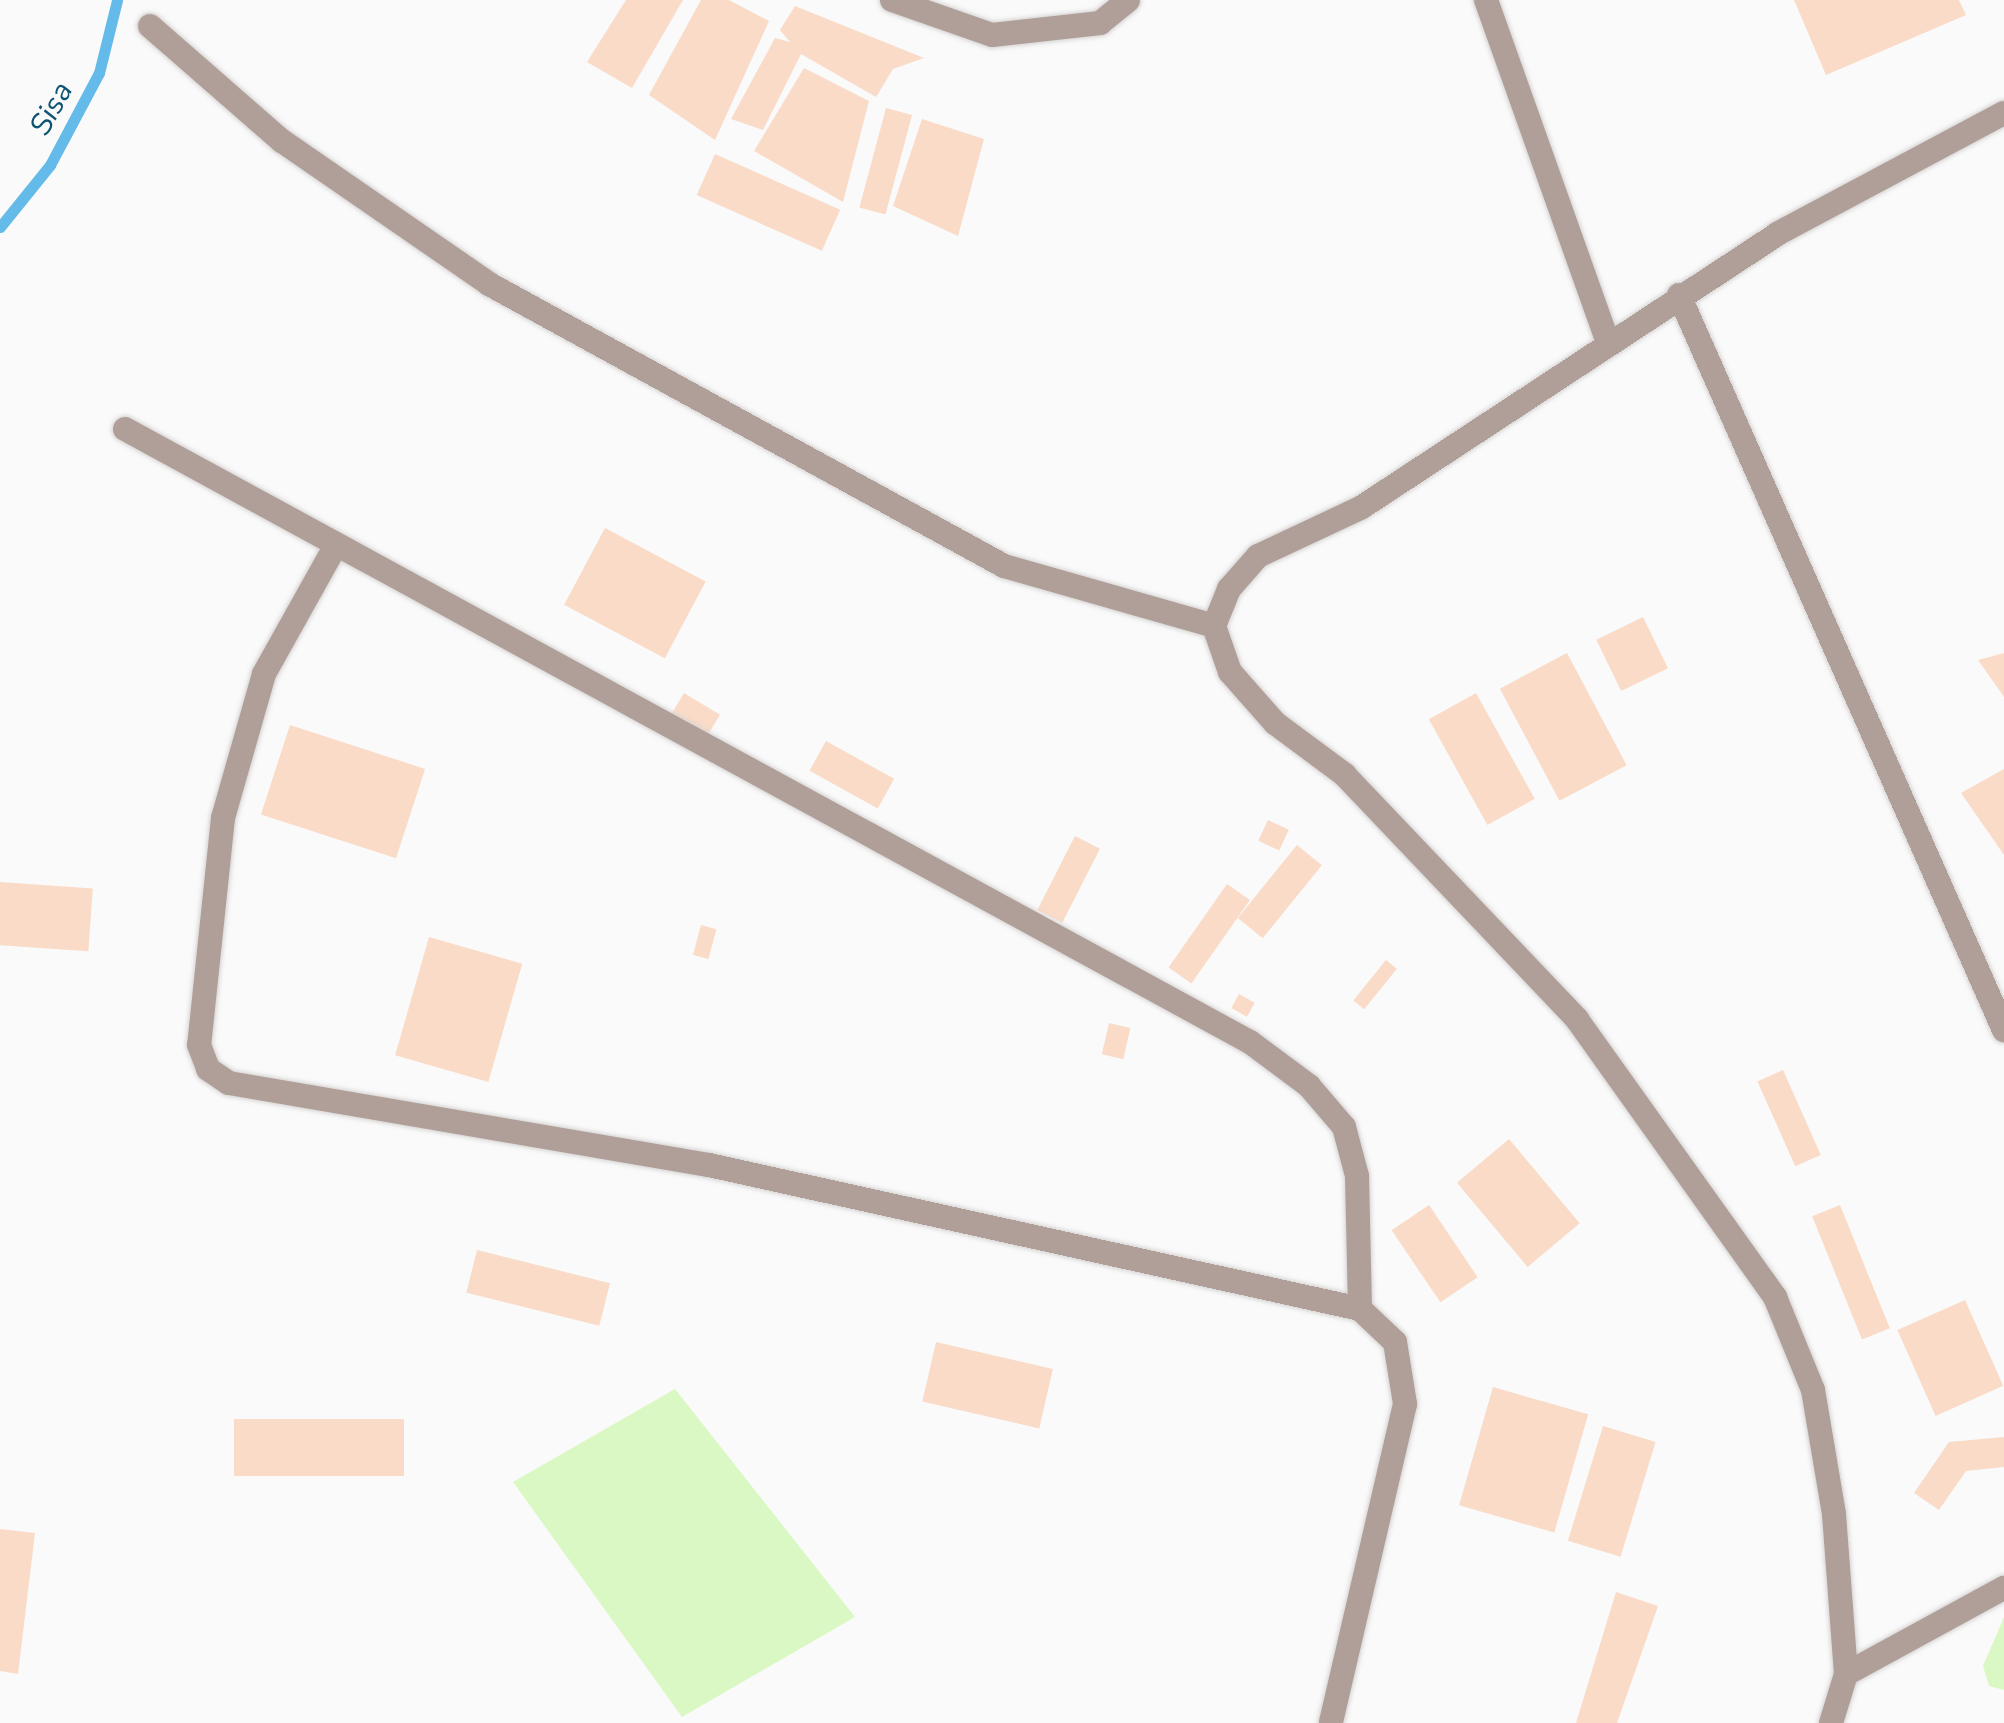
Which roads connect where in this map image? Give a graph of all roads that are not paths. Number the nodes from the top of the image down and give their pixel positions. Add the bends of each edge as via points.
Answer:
1 (892, 0) edge
2 (1128, 0) edge
3 (1486, 0) edge
4 (150, 26) dead end
5 (2004, 113) edge
6 (1679, 295) junction
7 (1607, 340) junction
8 (125, 429) dead end
9 (336, 545) junction
10 (1214, 626) junction
11 (2004, 1030) edge
12 (1360, 1309) junction
13 (2004, 1588) edge
14 (1846, 1674) junction
15 (1331, 1723) edge
16 (1831, 1723) edge

1 - 2 street via 992,35 1100,23
3 - 7 street
4 - 10 street via 282,141 489,284 1004,566
5 - 6 street
6 - 7 street
6 - 11 street
7 - 10 street via 1513,412 1362,507 1258,556 1229,589
8 - 9 street
9 - 12 street via 1250,1042 1309,1086 1344,1127 1357,1176
9 - 12 street via 264,674 223,818 199,1045 208,1069 229,1083 709,1165
10 - 14 street via 1230,672 1275,723 1345,775 1577,1019 1775,1297 1813,1390 1834,1514
12 - 15 street via 1395,1342 1405,1404
13 - 14 street
14 - 16 street

